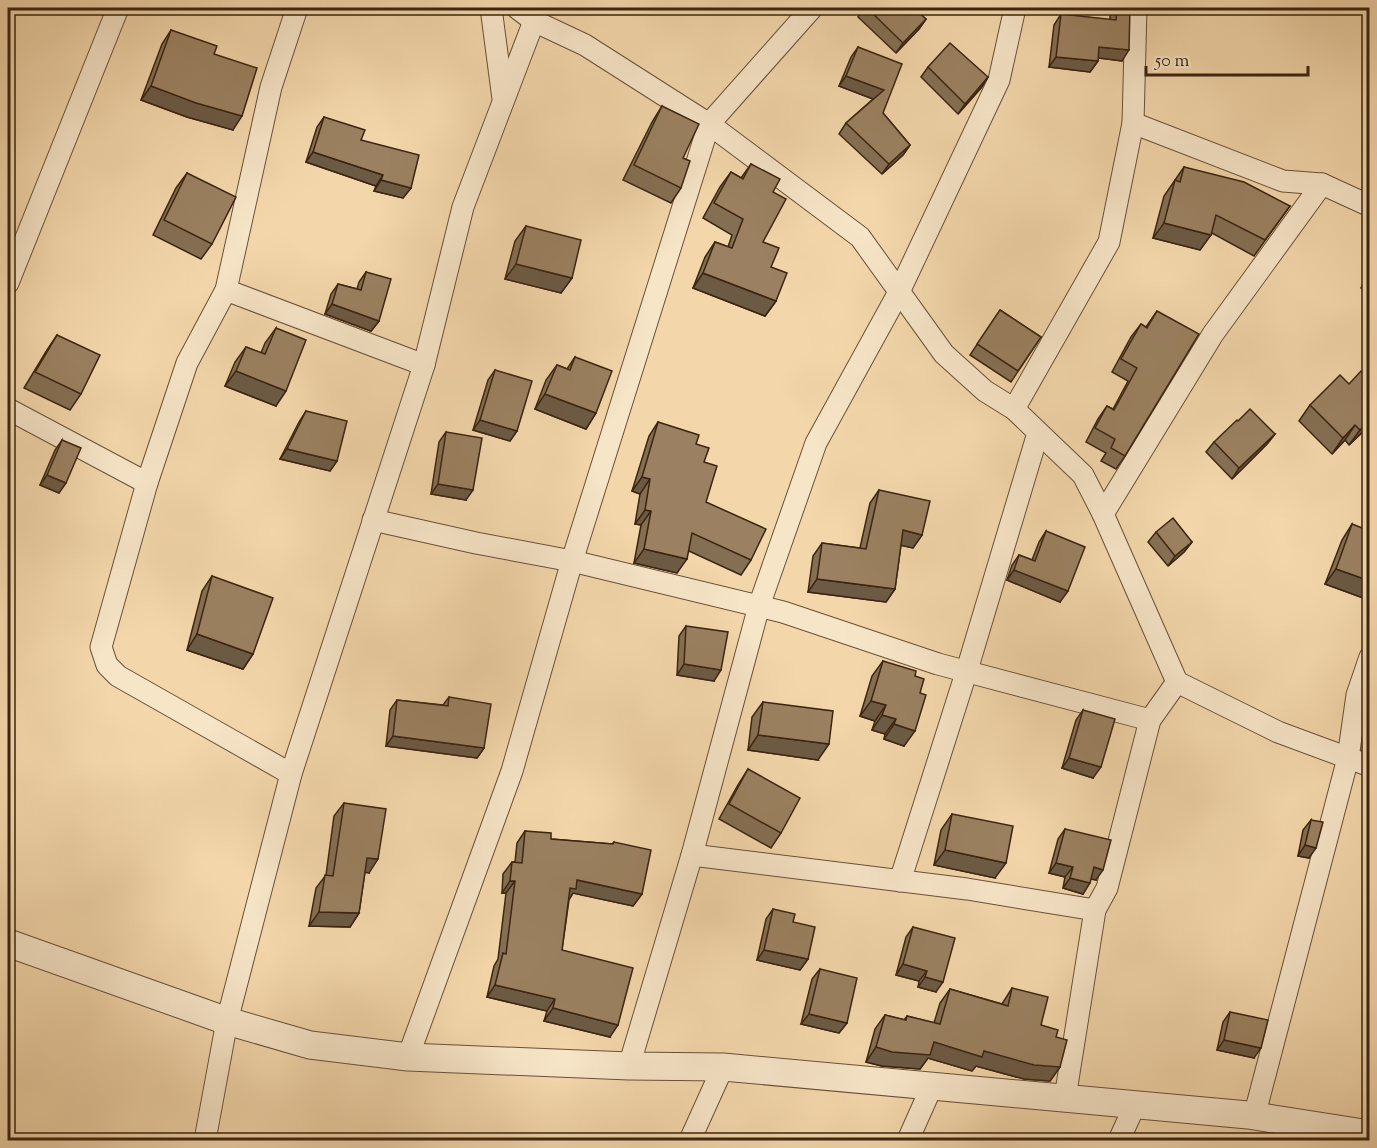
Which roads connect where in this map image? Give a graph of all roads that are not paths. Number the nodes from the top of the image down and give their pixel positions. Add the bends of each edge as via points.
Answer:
1 (118, 8) edge
2 (294, 8) edge
3 (491, 8) edge
4 (517, 8) edge
5 (812, 8) edge
6 (1015, 8) edge
7 (1136, 8) edge
8 (534, 21) junction
9 (504, 100) junction
10 (709, 123) junction
11 (1133, 123) junction
12 (1322, 184) junction
13 (1370, 206) edge
14 (8, 282) edge
15 (226, 290) junction
16 (899, 292) junction
17 (424, 364) junction
18 (8, 409) edge
19 (1014, 409) junction
20 (1038, 433) junction
21 (147, 483) junction
22 (1103, 514) junction
23 (373, 520) junction
24 (572, 561) junction
25 (759, 606) junction
26 (1370, 657) edge
27 (967, 670) junction
28 (1177, 682) junction
29 (1150, 720) junction
30 (1348, 758) junction
31 (1370, 766) edge
32 (291, 774) junction
33 (692, 855) junction
34 (900, 881) junction
35 (1095, 910) junction
36 (8, 943) edge
37 (227, 1021) junction
38 (408, 1057) junction
39 (628, 1066) junction
40 (723, 1067) junction
41 (932, 1086) junction
42 (1065, 1098) junction
43 (1135, 1105) junction
44 (1254, 1117) junction
45 (1370, 1136) edge
46 (205, 1140) edge
47 (690, 1140) edge
48 (908, 1140) edge
49 (1119, 1140) edge

1 - 14 street
2 - 15 street via 271,87
3 - 9 street
4 - 8 street
5 - 10 street
6 - 16 street via 999,80
7 - 11 street
8 - 9 street
8 - 10 street via 585,45
9 - 17 street via 463,207
10 - 16 street via 860,237
10 - 24 street
11 - 12 street via 1283,181
11 - 19 street via 1109,242
12 - 13 street
12 - 22 street via 1213,334
15 - 17 street
15 - 21 street via 187,363
16 - 19 street via 944,354 985,391
16 - 25 street via 816,442
17 - 23 street
18 - 21 street
19 - 20 street
20 - 22 street via 1083,475
20 - 27 street
21 - 32 street via 101,647 106,665 118,676
22 - 28 street
23 - 24 street
23 - 32 street
24 - 25 street
24 - 38 street via 512,771
25 - 27 street
25 - 33 street
26 - 30 street via 1358,695
27 - 29 street
27 - 34 street
28 - 29 street
28 - 30 street via 1278,732
29 - 35 street via 1107,888
30 - 31 street
30 - 44 street
32 - 37 street
33 - 34 street
33 - 39 street
34 - 35 street
35 - 42 street
36 - 37 street
37 - 38 street via 310,1045
37 - 46 street
38 - 39 street
39 - 40 street
40 - 41 street
40 - 47 street
41 - 42 street
41 - 48 street
42 - 43 street
43 - 44 street
43 - 49 street
44 - 45 street

